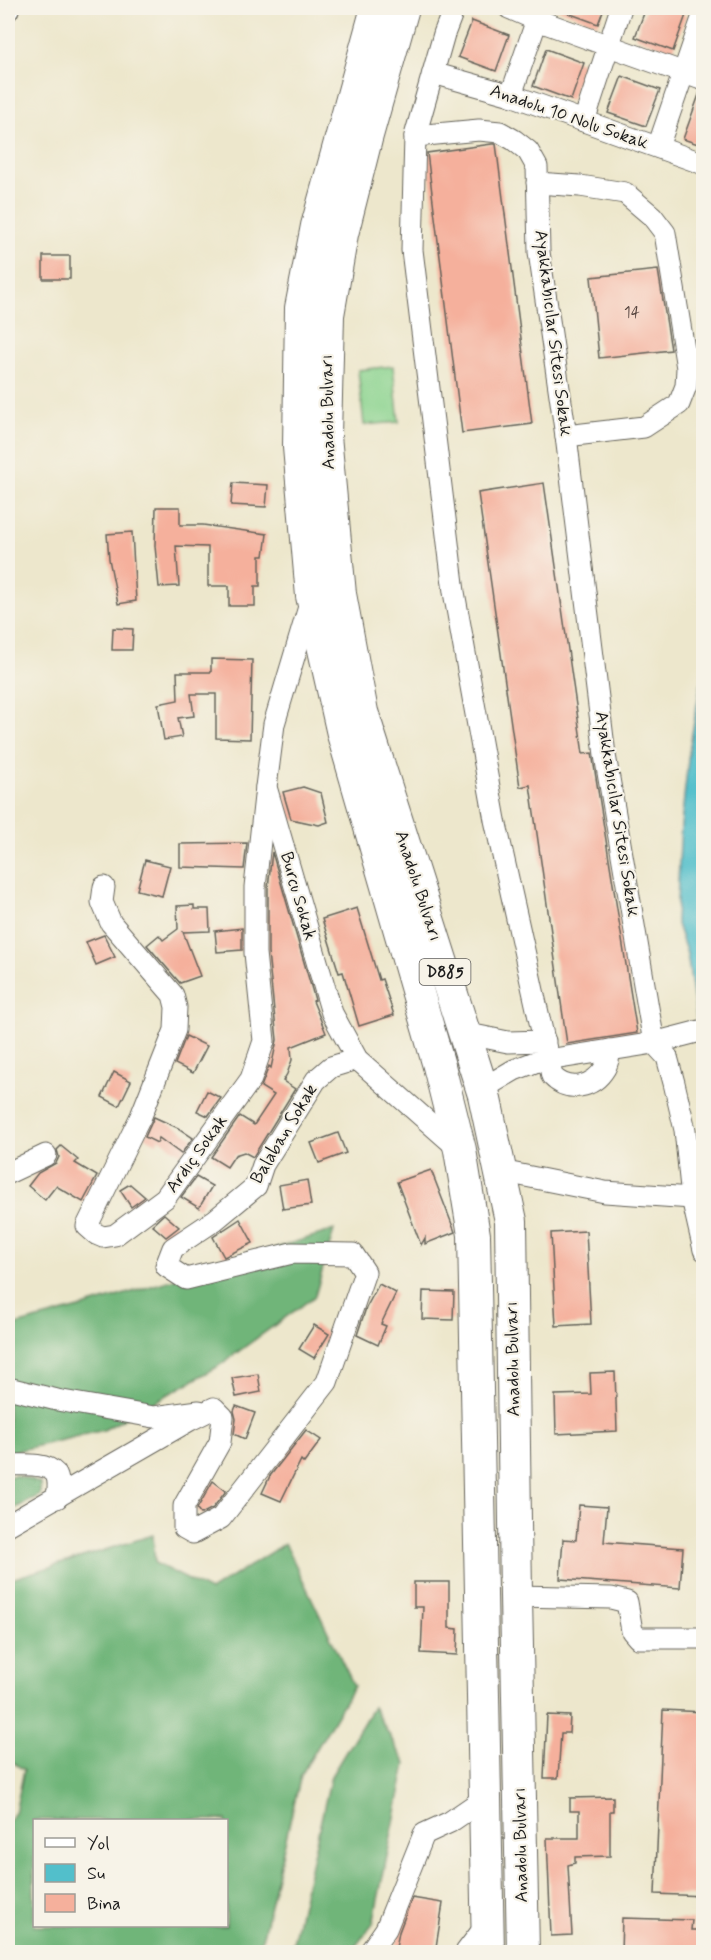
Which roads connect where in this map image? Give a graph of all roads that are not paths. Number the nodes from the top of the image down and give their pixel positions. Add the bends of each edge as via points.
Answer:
1 (365, 8) edge
2 (377, 8) edge
3 (403, 8) edge
4 (454, 8) edge
5 (508, 8) edge
6 (621, 8) edge
7 (704, 13) edge
8 (539, 14) edge
9 (366, 43) junction
10 (607, 45) junction
11 (433, 73) junction
12 (683, 73) junction
13 (704, 80) edge
14 (511, 95) junction
15 (584, 121) junction
16 (415, 136) junction
17 (658, 147) junction
18 (704, 164) edge
19 (537, 183) junction
20 (566, 436) junction
21 (312, 596) junction
22 (266, 787) junction
23 (104, 887) dead end
24 (704, 1030) edge
25 (464, 1033) junction
26 (664, 1041) junction
27 (610, 1050) junction
28 (547, 1051) junction
29 (357, 1059) junction
30 (482, 1089) junction
31 (460, 1150) junction
32 (46, 1155) dead end
33 (501, 1171) junction
34 (8, 1173) edge
35 (692, 1198) junction
36 (704, 1250) edge
37 (8, 1388) edge
38 (214, 1408) junction
39 (8, 1465) edge
40 (57, 1498) junction
41 (8, 1525) edge
42 (516, 1596) junction
43 (704, 1638) edge
44 (485, 1798) junction
45 (488, 1938) edge
46 (370, 1953) edge
47 (466, 1953) edge
48 (523, 1953) edge

1 - 9 highway
2 - 9 highway, Anadolu Bulvarı / D885
3 - 25 highway, Anadolu Bulvarı / D885 via 342,234 328,315 325,436 340,594 362,712
4 - 11 street
5 - 8 street
6 - 10 street
7 - 12 street
8 - 10 street
8 - 14 street
9 - 21 highway, Anadolu Bulvarı / D885 via 317,226 301,308 299,447
10 - 12 street
10 - 15 street
11 - 14 street, Anadolu 10 Nolu Sokak
11 - 16 street
12 - 13 street
12 - 17 street
14 - 15 street, Anadolu 10 Nolu Sokak
15 - 17 street, Anadolu 10 Nolu Sokak
16 - 19 street, Ayakkabıcılar Sitesi Sokak via 500,132 528,151 537,167
16 - 28 street via 412,250 454,592 495,820
17 - 18 street, Anadolu 10 Nolu Sokak
19 - 20 street, Ayakkabıcılar Sitesi Sokak via 539,252
19 - 20 street via 625,193 652,216 665,233 687,368 679,405 644,427
20 - 26 street, Ayakkabıcılar Sitesi Sokak via 605,755
21 - 22 street, Burcu Sokak via 274,724
21 - 31 highway, Anadolu Bulvarı / D885 via 343,734
22 - 23 street, Ardıç Sokak via 255,887 255,953 264,1041 251,1079 165,1198 124,1231 103,1237 87,1226 141,1116 175,1029 176,1007 173,995 111,923 102,903
22 - 29 street, Burcu Sokak via 332,1013
24 - 26 street
25 - 28 street
25 - 30 highway, Anadolu Bulvarı / D885
26 - 27 street
26 - 35 street, Ayakkabıcılar Sitesi Sokak via 685,1130
27 - 28 street
27 - 28 street via 600,1076 573,1087 552,1076
28 - 30 street via 535,1062
29 - 31 street, Burcu Sokak
29 - 38 street, Balaban Sokak via 331,1067 316,1080 263,1165 256,1186 173,1248 166,1266 186,1279 292,1253 353,1254 365,1272 327,1382 221,1518 194,1533 184,1528 184,1506 220,1442 223,1417
30 - 33 highway, Anadolu Bulvarı / D885
31 - 44 highway, Anadolu Bulvarı / D885 via 474,1235
32 - 34 street
33 - 35 street via 604,1192
33 - 42 highway, Anadolu Bulvarı / D885 via 512,1221
35 - 36 street, Ayakkabıcılar Sitesi Sokak
37 - 38 street via 57,1401 154,1417
38 - 40 street
39 - 40 street via 27,1464 55,1473
40 - 41 street
42 - 43 street via 611,1598 627,1602 632,1631 638,1638
42 - 48 highway, Anadolu Bulvarı / D885
44 - 45 highway, Anadolu Bulvarı / D885
44 - 46 street via 424,1834 386,1929
45 - 47 street

